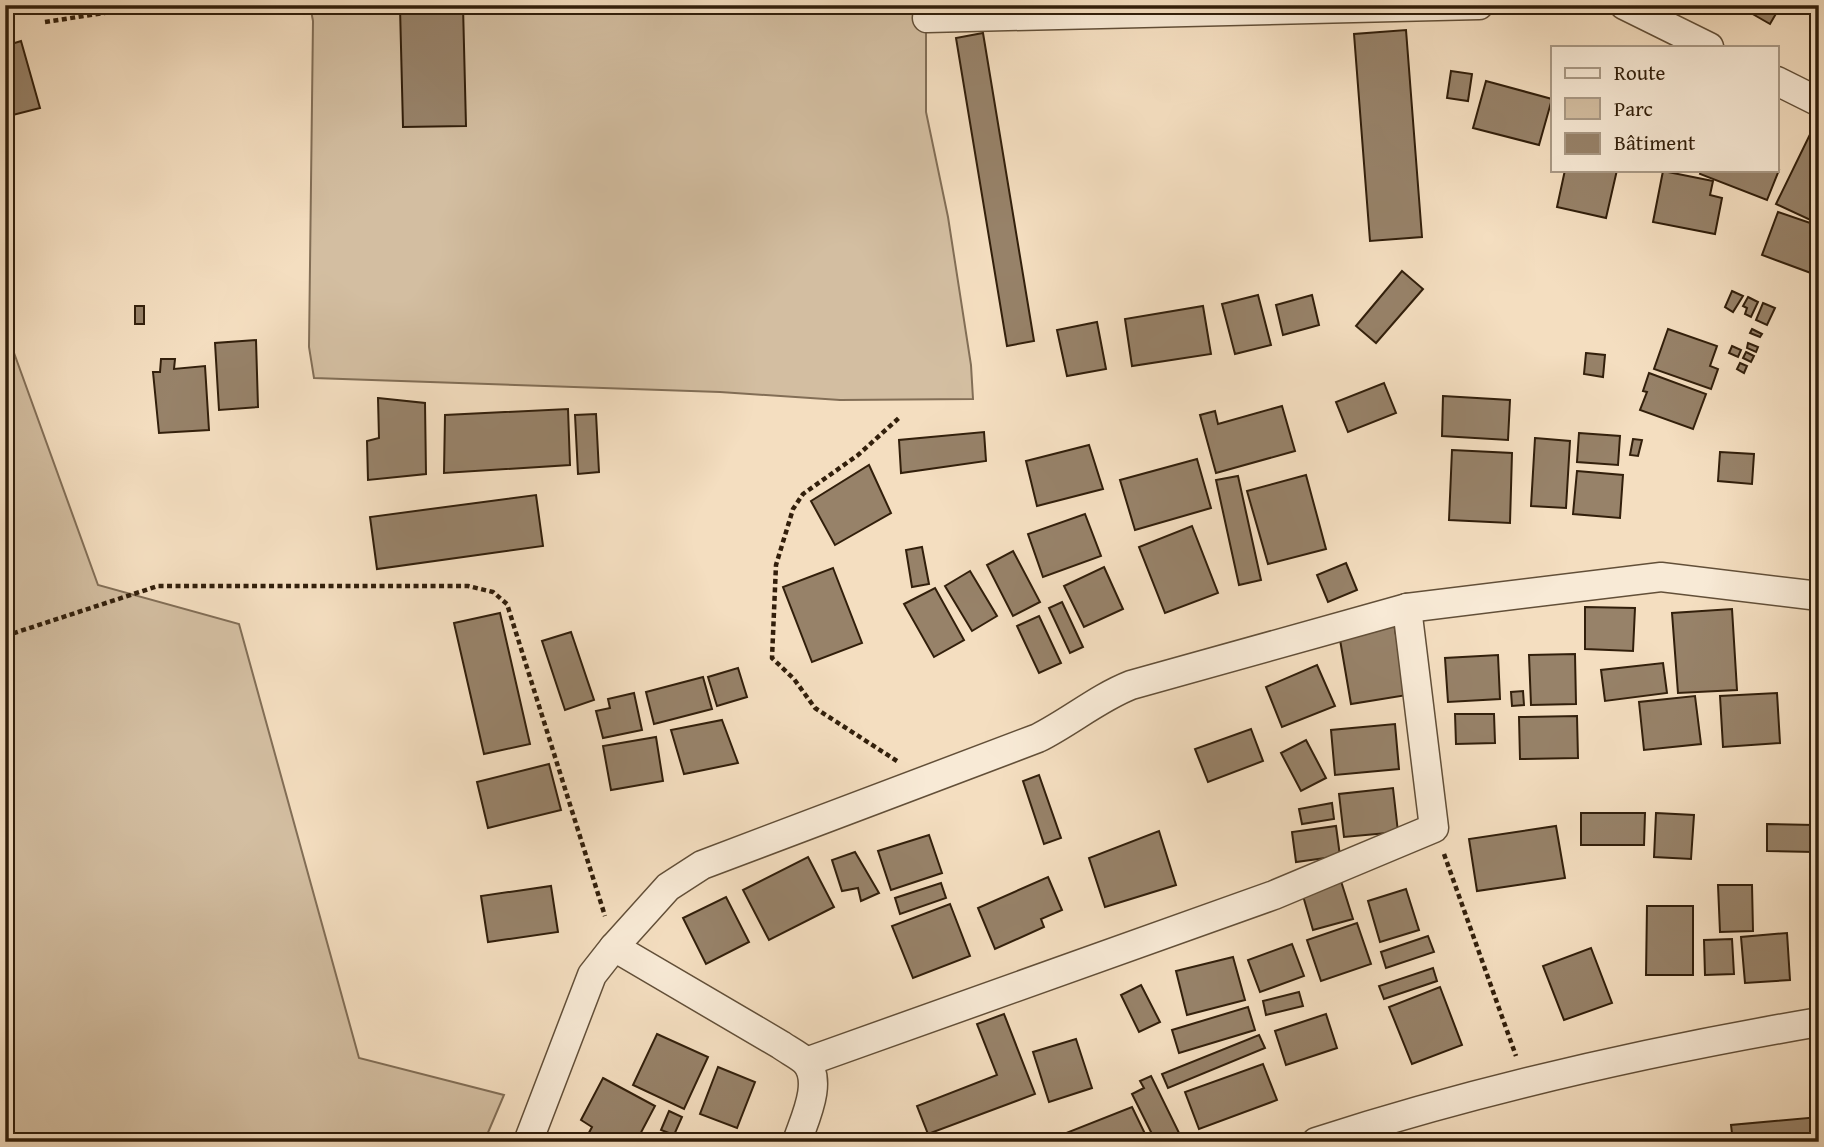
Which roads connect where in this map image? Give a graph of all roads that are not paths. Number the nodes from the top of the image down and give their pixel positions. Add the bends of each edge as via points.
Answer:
1 (1479, 5) edge
2 (1624, 5) edge
3 (927, 18) dead end
4 (1707, 46) edge
5 (1778, 82) edge
6 (1819, 102) edge
7 (1819, 596) edge
8 (1408, 608) junction
9 (614, 947) junction
10 (1819, 1022) edge
11 (806, 1062) junction
12 (528, 1142) edge
13 (797, 1142) edge
14 (1316, 1142) edge

1 - 3 street
2 - 4 street
5 - 6 street
7 - 8 street via 1661,577
8 - 9 street via 1131,685 1038,738 702,865 668,887
8 - 11 street via 1434,828 1274,895
9 - 11 street
9 - 12 street via 592,975
10 - 14 street via 1693,1044
11 - 13 street via 812,1078 811,1098

